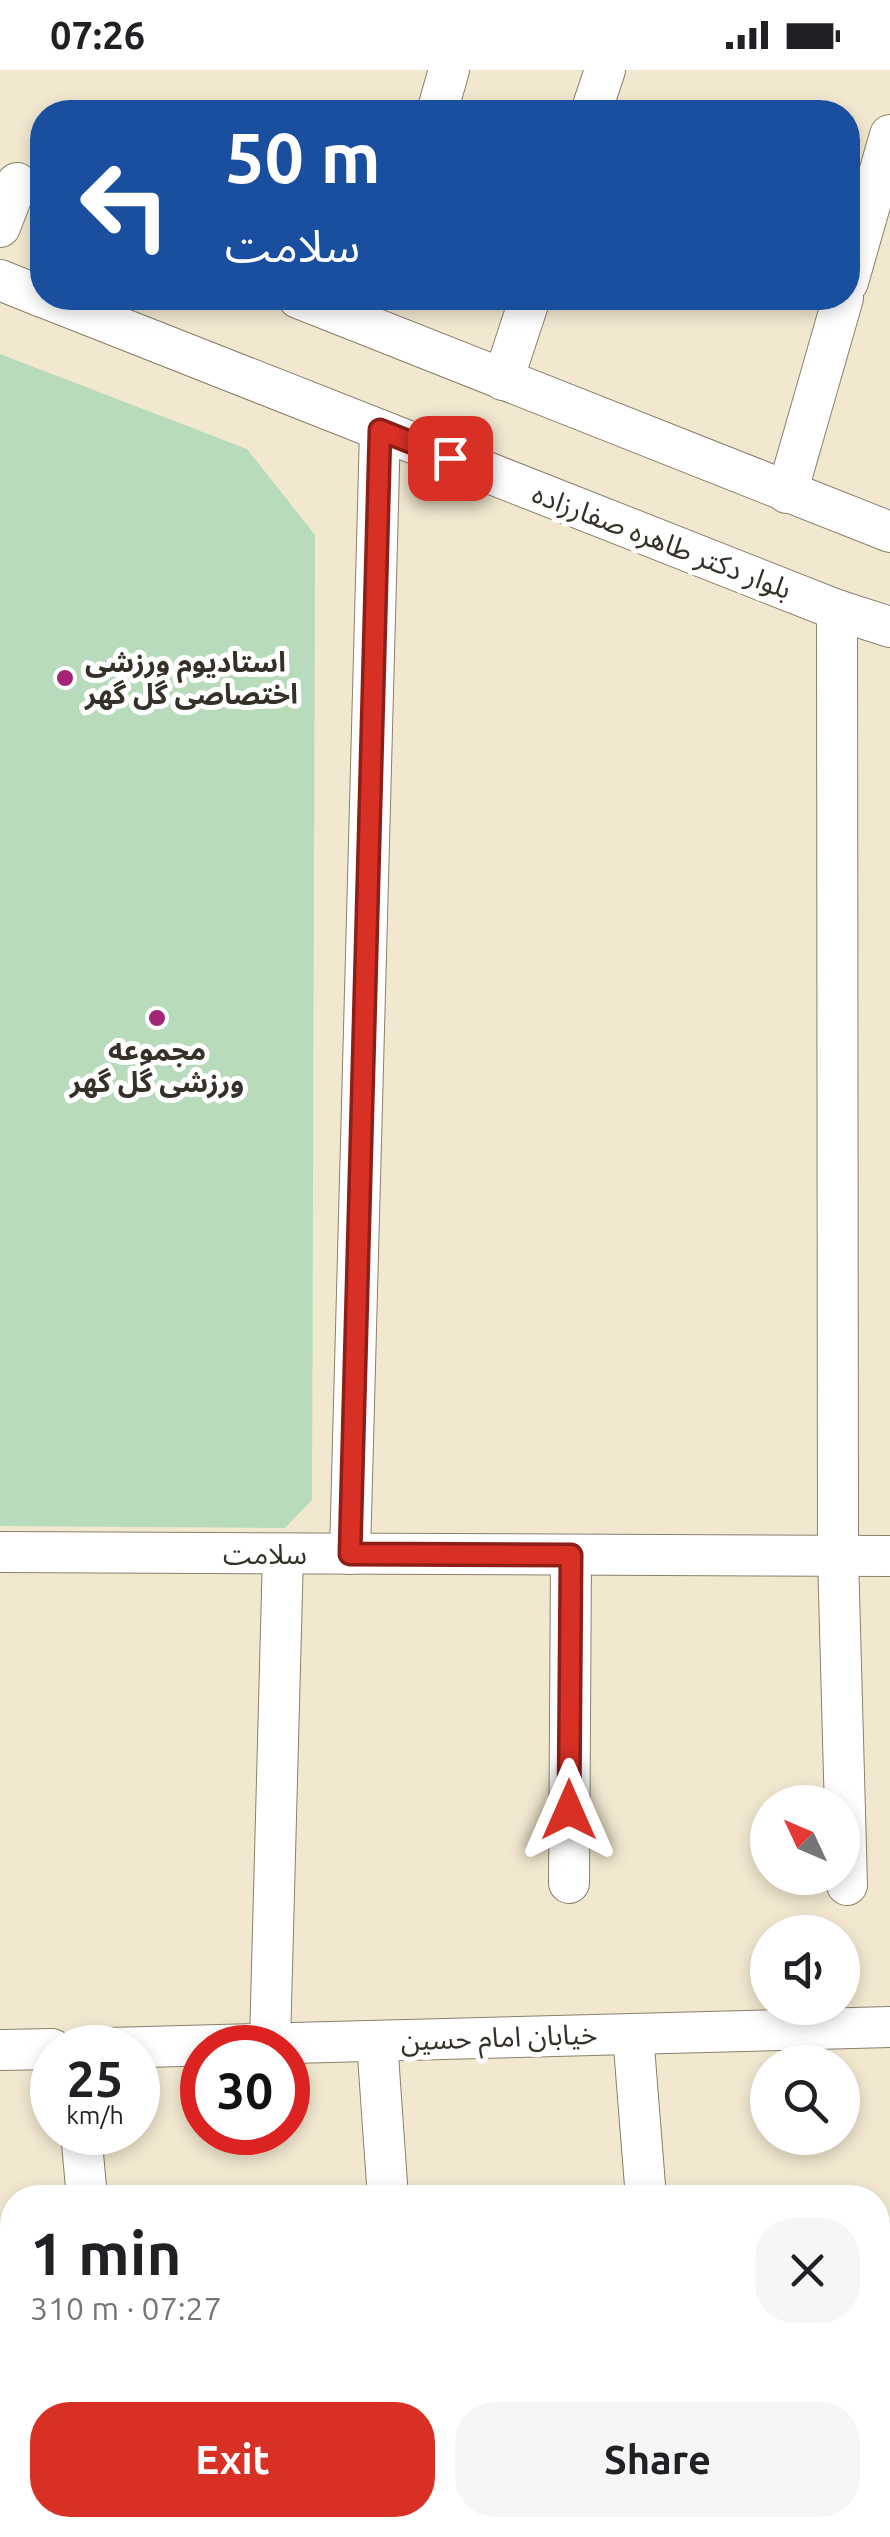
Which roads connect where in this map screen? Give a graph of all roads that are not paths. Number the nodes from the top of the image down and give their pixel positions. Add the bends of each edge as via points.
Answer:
1 (449, 70) edge
2 (605, 70) edge
3 (440, 100) edge
4 (595, 100) edge
5 (890, 135) edge
6 (20, 184) edge
7 (0, 228) edge
8 (860, 240) edge
9 (0, 280) edge
10 (30, 292) edge
11 (77, 310) edge
12 (526, 310) edge
13 (840, 310) edge
14 (379, 313) edge
15 (503, 380) junction
16 (380, 430) junction
17 (787, 493) junction
18 (890, 532) edge
19 (837, 610) junction
20 (890, 627) edge
21 (0, 1552) edge
22 (283, 1554) junction
23 (350, 1554) junction
24 (571, 1555) junction
25 (838, 1556) junction
26 (890, 1556) edge
27 (844, 1785) edge
28 (568, 1883) dead end
29 (270, 2025) edge
30 (890, 2027) edge
31 (632, 2034) junction
32 (377, 2041) junction
33 (310, 2042) edge
34 (30, 2049) edge
35 (0, 2050) edge
36 (82, 2155) edge
37 (86, 2185) edge
38 (387, 2185) edge
39 (645, 2185) edge

1 - 3 street
2 - 4 street
5 - 8 street
6 - 7 street
9 - 10 street, بلوار دکتر طاهره صفارزاده
11 - 16 street, بلوار دکتر طاهره صفارزاده
12 - 15 street
13 - 17 street
14 - 15 street
15 - 17 street
16 - 19 street, بلوار دکتر طاهره صفارزاده
16 - 23 street
17 - 18 street
19 - 20 street, بلوار دکتر طاهره صفارزاده
19 - 25 street
21 - 22 street, سلامت
22 - 23 street, سلامت
22 - 29 street
23 - 24 street, سلامت
24 - 25 street, سلامت
24 - 28 street
25 - 26 street, سلامت
25 - 27 street
30 - 31 street, خیابان امام حسین
31 - 32 street, خیابان امام حسین
31 - 39 street
32 - 33 street, خیابان امام حسین
32 - 38 street
34 - 35 street
36 - 37 street

